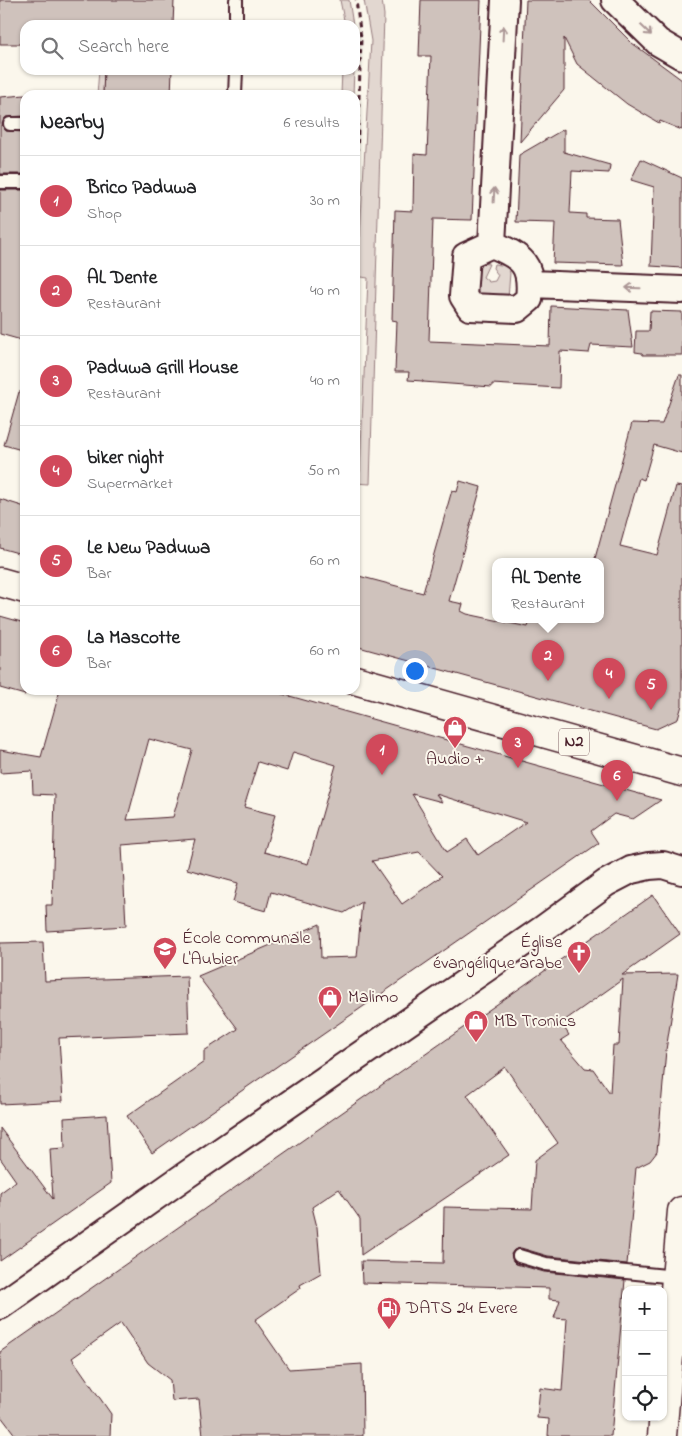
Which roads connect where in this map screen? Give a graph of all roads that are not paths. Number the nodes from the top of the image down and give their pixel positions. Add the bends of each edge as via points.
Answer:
1 (236, 0) edge
2 (505, 0) edge
3 (615, 0) edge
4 (236, 20) edge
5 (682, 56) edge
6 (236, 75) edge
7 (235, 90) edge
8 (10, 124) dead end
9 (20, 124) edge
10 (0, 182) edge
11 (20, 182) edge
12 (492, 244) junction
13 (531, 284) junction
14 (682, 290) edge
15 (0, 582) edge
16 (20, 587) edge
17 (360, 681) edge
18 (682, 772) edge
19 (682, 871) edge
20 (682, 1212) edge
21 (519, 1256) dead end
22 (678, 1268) edge
23 (0, 1306) edge
24 (662, 1436) edge

1 - 4 lane
12 -> 2 street
3 -> 5 street via 658,42
6 - 7 lane
8 - 9 lane
10 - 11 lane
12 - 13 street via 514,254 528,268
12 - 13 street via 466,256 463,296 470,307 517,310 529,299
14 -> 13 street
15 - 16 main road
17 - 18 main road, N2
19 - 23 street via 663,865 649,866 631,870 606,883
20 - 22 main road
21 - 22 lane via 546,1264
22 - 24 main road

